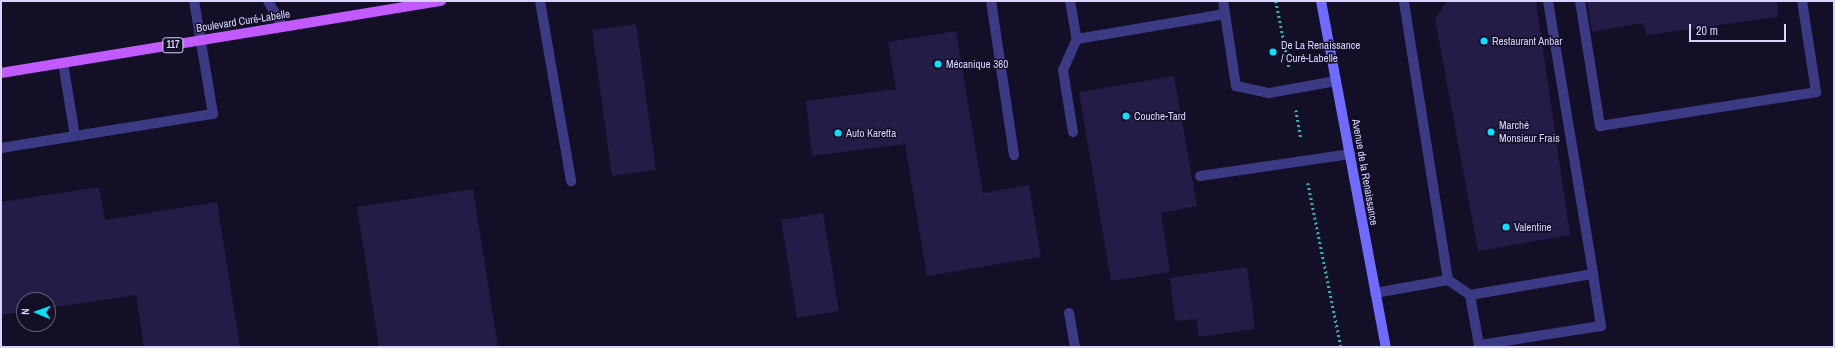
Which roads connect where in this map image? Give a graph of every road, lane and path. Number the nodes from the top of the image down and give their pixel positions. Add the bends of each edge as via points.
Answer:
1 (194, 1) edge
2 (268, 1) edge
3 (441, 1) edge
4 (540, 1) edge
5 (990, 1) edge
6 (1070, 1) edge
7 (1223, 1) edge
8 (1276, 1) edge
9 (1321, 1) edge
10 (1404, 1) edge
11 (1548, 1) edge
12 (1580, 1) edge
13 (1802, 1) edge
14 (1225, 14) junction
15 (283, 27) junction
16 (1077, 39) junction
17 (201, 41) junction
18 (63, 63) junction
19 (1288, 64) dead end
20 (1, 73) edge
21 (1336, 81) junction
22 (1298, 121) dead end
23 (1073, 132) dead end
24 (75, 136) junction
25 (1300, 137) dead end
26 (1, 148) edge
27 (1350, 154) junction
28 (1014, 155) dead end
29 (1200, 176) dead end
30 (571, 181) dead end
31 (1309, 184) dead end
32 (1593, 274) junction
33 (1448, 280) junction
34 (1375, 293) junction
35 (1470, 295) junction
36 (1069, 313) dead end
37 (1075, 347) edge
38 (1341, 347) edge
39 (1386, 347) edge

1 - 17 lane
2 - 15 lane
3 - 15 main road, Boulevard Curé-Labelle / 117
4 - 30 lane
5 - 28 lane
6 - 16 lane
7 - 14 lane
8 - 19 path
9 - 21 street, Avenue de la Renaissance
10 - 33 lane
11 - 32 lane
12 - 13 lane via 1600,126 1816,92
14 - 16 lane
14 - 21 lane via 1236,86 1269,93
15 - 17 main road, Boulevard Curé-Labelle / 117
16 - 23 lane via 1063,70
17 - 18 main road, Boulevard Curé-Labelle / 117
17 - 24 lane via 213,114
18 - 20 main road, Boulevard Curé-Labelle / 117
18 - 24 lane
21 - 27 street, Avenue de la Renaissance
22 - 25 path
24 - 26 lane
27 - 29 lane
27 - 34 street, Avenue de la Renaissance
31 - 38 path
32 - 35 lane
32 - 35 lane via 1601,326 1479,345
33 - 34 lane
33 - 35 lane
34 - 39 street, Avenue de la Renaissance
36 - 37 lane

